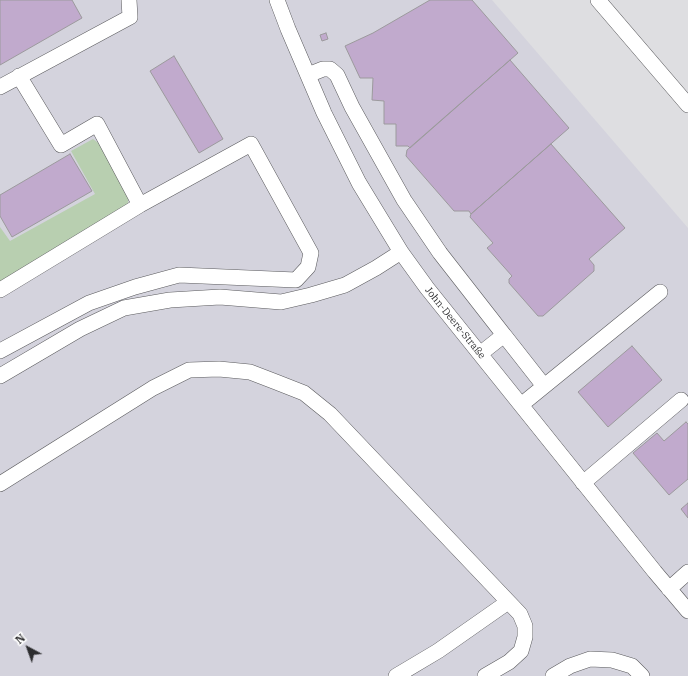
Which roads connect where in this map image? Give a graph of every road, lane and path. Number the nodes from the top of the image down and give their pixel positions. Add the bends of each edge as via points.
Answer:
1 (129, 0) edge
2 (277, 0) edge
3 (598, 0) edge
4 (308, 75) junction
5 (19, 76) junction
6 (0, 87) edge
7 (688, 105) edge
8 (140, 205) junction
9 (401, 252) junction
10 (0, 290) edge
11 (660, 292) dead end
12 (504, 335) junction
13 (0, 351) edge
14 (480, 354) junction
15 (0, 376) edge
16 (544, 386) junction
17 (681, 400) dead end
18 (521, 405) junction
19 (583, 483) junction
20 (0, 484) edge
21 (688, 572) edge
22 (669, 589) junction
23 (508, 602) junction
24 (688, 612) edge
25 (396, 676) edge
26 (485, 676) edge
27 (554, 676) edge
28 (642, 676) edge

1 - 5 street via 130,17
2 - 4 street, John-Deere-Straße
3 - 7 street
4 - 9 street, John-Deere-Straße via 359,183
4 - 12 street via 330,69 337,75 404,200 440,253
5 - 6 street
5 - 8 street via 60,145 97,124
8 - 10 street
8 - 13 street via 251,144 310,253 308,267 296,280 179,275 89,303
9 - 14 street, John-Deere-Straße
9 - 15 street via 345,284 281,302 220,297 170,300 124,308 80,329
11 - 16 street
12 - 14 street
12 - 16 street
14 - 18 street, John-Deere-Straße
16 - 18 street
17 - 19 street
18 - 19 street, John-Deere-Straße
19 - 22 street, John-Deere-Straße
20 - 23 street via 153,388 189,370 250,372 304,393 330,414
21 - 22 street
22 - 24 street, John-Deere-Straße
23 - 25 street via 438,651
23 - 26 street via 520,614 526,637 521,651 509,662
27 - 28 street via 570,666 590,659 612,660 632,666

